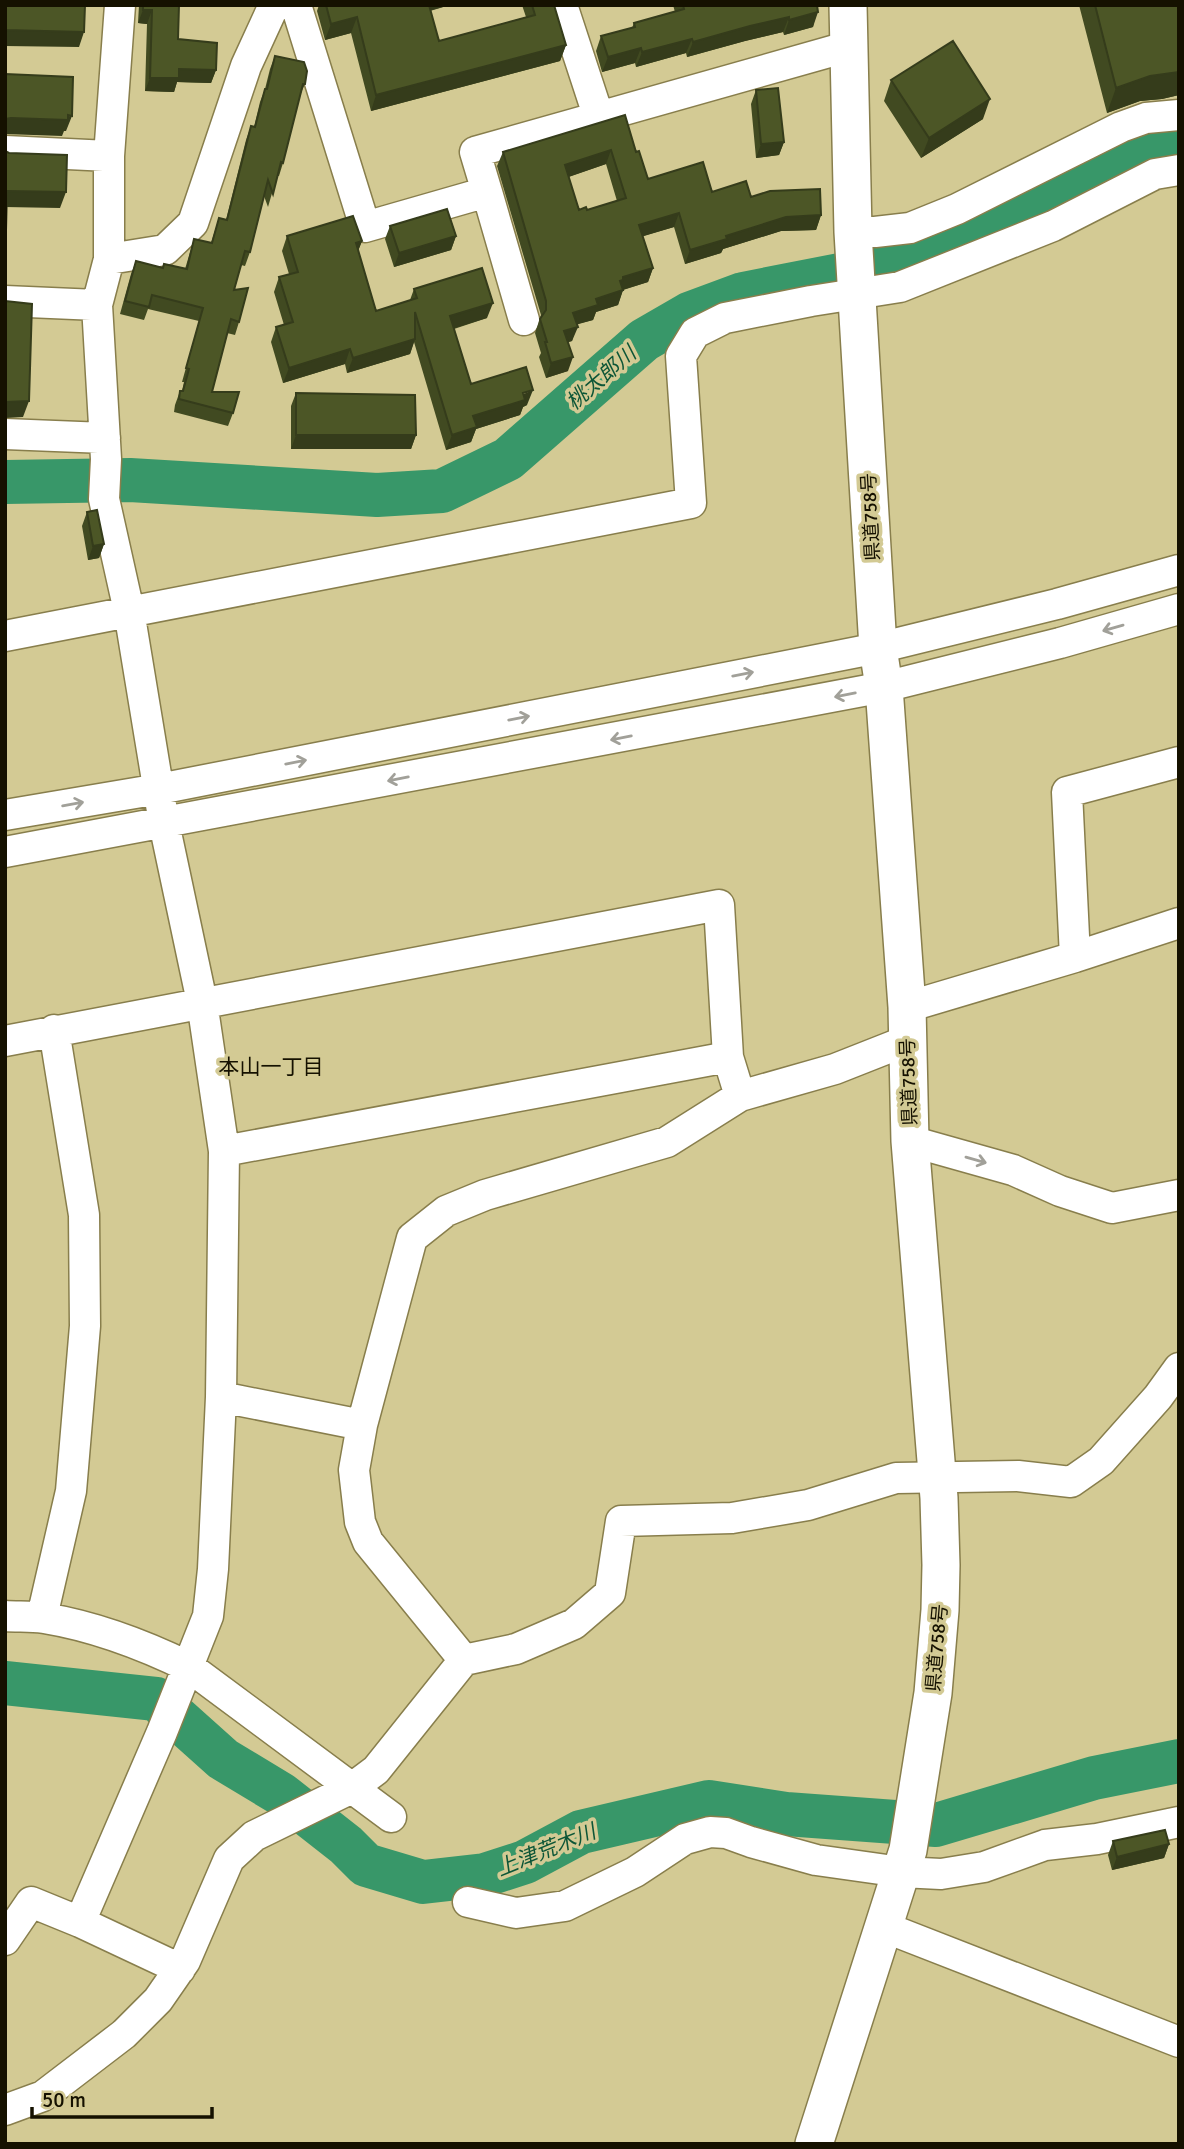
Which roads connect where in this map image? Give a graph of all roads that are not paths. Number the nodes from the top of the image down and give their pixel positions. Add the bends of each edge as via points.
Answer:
1 (121, 5) edge
2 (274, 5) edge
3 (296, 5) edge
4 (562, 5) edge
5 (848, 5) edge
6 (850, 46) junction
7 (1179, 115) edge
8 (598, 118) junction
9 (5, 151) edge
10 (109, 156) junction
11 (1179, 170) edge
12 (487, 192) junction
13 (853, 232) junction
14 (109, 259) junction
15 (856, 296) junction
16 (5, 301) edge
17 (97, 305) junction
18 (524, 320) dead end
19 (5, 434) edge
20 (105, 438) junction
21 (1179, 570) edge
22 (1179, 609) edge
23 (129, 611) junction
24 (5, 636) edge
25 (878, 648) junction
26 (884, 687) junction
27 (1179, 762) edge
28 (159, 789) junction
29 (5, 815) edge
30 (164, 823) junction
31 (5, 852) edge
32 (1179, 922) edge
33 (1075, 957) junction
34 (202, 1002) junction
35 (907, 1024) junction
36 (54, 1030) junction
37 (5, 1041) edge
38 (729, 1057) junction
39 (740, 1096) junction
40 (910, 1141) junction
41 (224, 1151) junction
42 (1179, 1195) edge
43 (1179, 1368) edge
44 (220, 1397) junction
45 (362, 1425) junction
46 (938, 1477) junction
47 (5, 1616) edge
48 (42, 1618) junction
49 (464, 1660) junction
50 (185, 1676) junction
51 (347, 1790) junction
52 (391, 1816) dead end
53 (1179, 1822) edge
54 (905, 1861) junction
55 (468, 1902) dead end
56 (79, 1922) junction
57 (884, 1927) junction
58 (5, 1940) edge
59 (180, 1969) junction
60 (1179, 2042) edge
61 (5, 2110) edge
62 (814, 2144) edge

1 - 10 street
2 - 14 street via 246,66 193,223 165,250
3 - 12 street via 365,227
4 - 8 street
5 - 6 main road, 県道758号
6 - 8 street
6 - 13 main road, 県道758号
7 - 13 street via 1146,118 1121,127 910,228
8 - 12 street via 475,152
9 - 10 street
10 - 14 street
11 - 15 street via 1155,174 1053,226 900,287
12 - 18 street
13 - 15 main road, 県道758号
14 - 17 street
15 - 23 street via 725,318 695,333 681,356 691,503
15 - 25 main road, 県道758号
16 - 17 street
17 - 20 street
19 - 20 street
20 - 23 street via 104,499
21 - 25 street
22 -> 26 street
23 - 24 street
23 - 28 street
25 - 26 main road, 県道758号
28 -> 25 street
26 -> 30 street
26 - 35 main road, 県道758号
27 - 33 street via 1067,792
29 -> 28 street
28 - 30 street
30 - 31 street
30 - 34 street
32 - 33 street
33 - 35 street
34 - 36 street
34 - 38 street via 719,905
34 - 41 street
35 - 39 street via 835,1069
35 - 40 main road, 県道758号
36 - 37 street
36 - 48 street via 84,1215 85,1326 71,1491
38 - 39 street
38 - 41 street
39 - 45 street via 667,1142 485,1195 446,1211 412,1238
40 -> 42 street via 1013,1170 1111,1208
40 - 46 main road, 県道758号
41 - 44 street
43 - 46 street via 1101,1461 1070,1482 1017,1476
44 - 45 street
44 - 50 street via 214,1570 208,1616
45 - 49 street via 354,1470 360,1521 368,1542
46 - 49 street via 896,1478 808,1505 733,1518 621,1521 610,1594 574,1624 516,1649
46 - 54 main road, 県道758号 via 940,1610 933,1693
47 - 48 street
48 - 50 street via 156,1651
49 - 51 street via 376,1770
50 - 51 street
50 - 56 street
51 - 52 street
51 - 59 street via 254,1836 229,1859
53 - 54 street via 1045,1845 984,1867 941,1874
54 - 55 street via 816,1860 726,1832 710,1832 685,1839 635,1872 565,1906 516,1913
54 - 57 main road, 県道758号
56 - 58 street via 30,1902
56 - 59 street
57 - 60 street
57 - 62 main road, 県道758号
59 - 61 street via 158,2000 124,2034 43,2096

